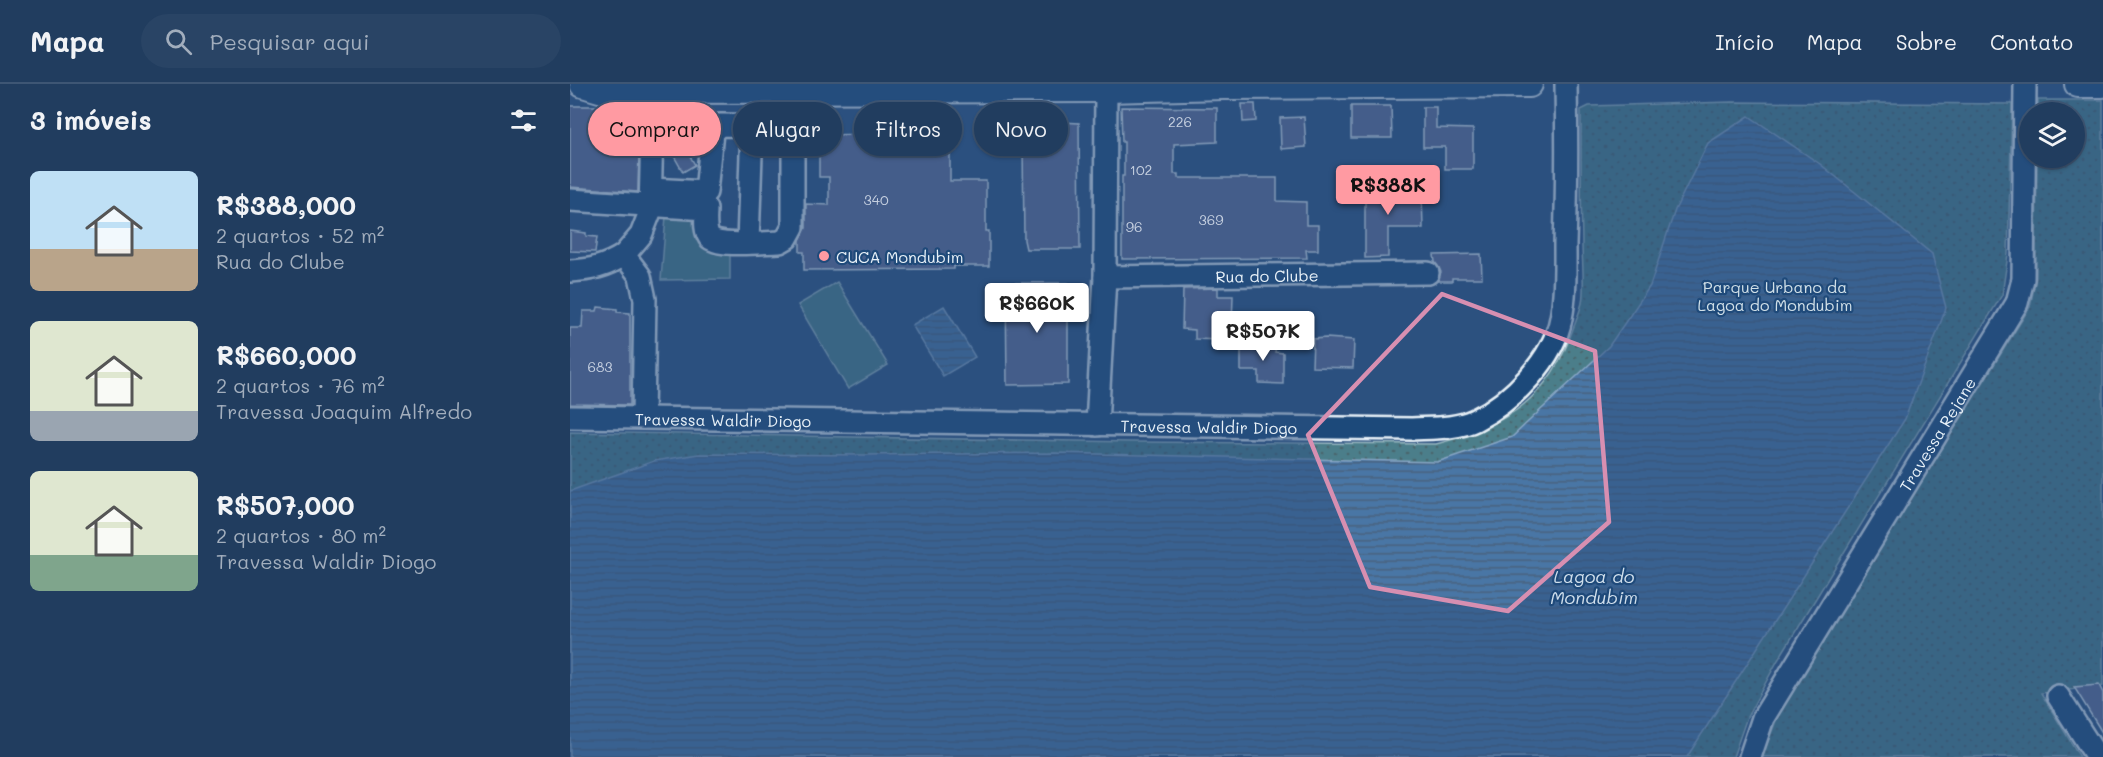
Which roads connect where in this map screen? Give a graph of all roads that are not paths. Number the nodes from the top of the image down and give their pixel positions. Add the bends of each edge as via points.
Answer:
1 (1528, 84) edge
2 (1566, 84) edge
3 (2025, 84) edge
4 (2078, 84) edge
5 (2103, 84) edge
6 (1106, 86) edge
7 (593, 87) edge
8 (665, 87) edge
9 (570, 89) edge
10 (733, 125) edge
11 (751, 156) edge
12 (793, 156) edge
13 (651, 197) junction
14 (570, 200) edge
15 (748, 243) junction
16 (624, 255) junction
17 (570, 271) edge
18 (1428, 273) dead end
19 (1105, 277) junction
20 (570, 417) edge
21 (643, 418) junction
22 (1097, 426) junction
23 (2058, 696) dead end
24 (1750, 757) edge
25 (2097, 757) edge

1 - 6 main road
2 - 22 street, Travessa Waldir Diogo via 1567,197 1561,319 1539,366 1498,405 1474,420 1412,429
3 - 24 street, Travessa Rejane via 2023,279 2017,303 1763,718
4 - 5 main road
6 - 8 main road
6 - 19 street
7 - 8 main road
7 - 9 street
8 - 13 street
10 - 13 street via 720,125 712,132 706,192
11 - 15 street
12 - 15 street via 793,227 780,242
13 - 14 street
13 - 15 street via 706,208 705,228 713,241
13 - 16 street via 642,235
16 - 17 street via 599,268
16 - 21 street via 640,276 645,299
18 - 19 street, Rua do Clube
19 - 22 street
20 - 21 street, Travessa Waldir Diogo
21 - 22 street, Travessa Waldir Diogo
23 - 25 street

